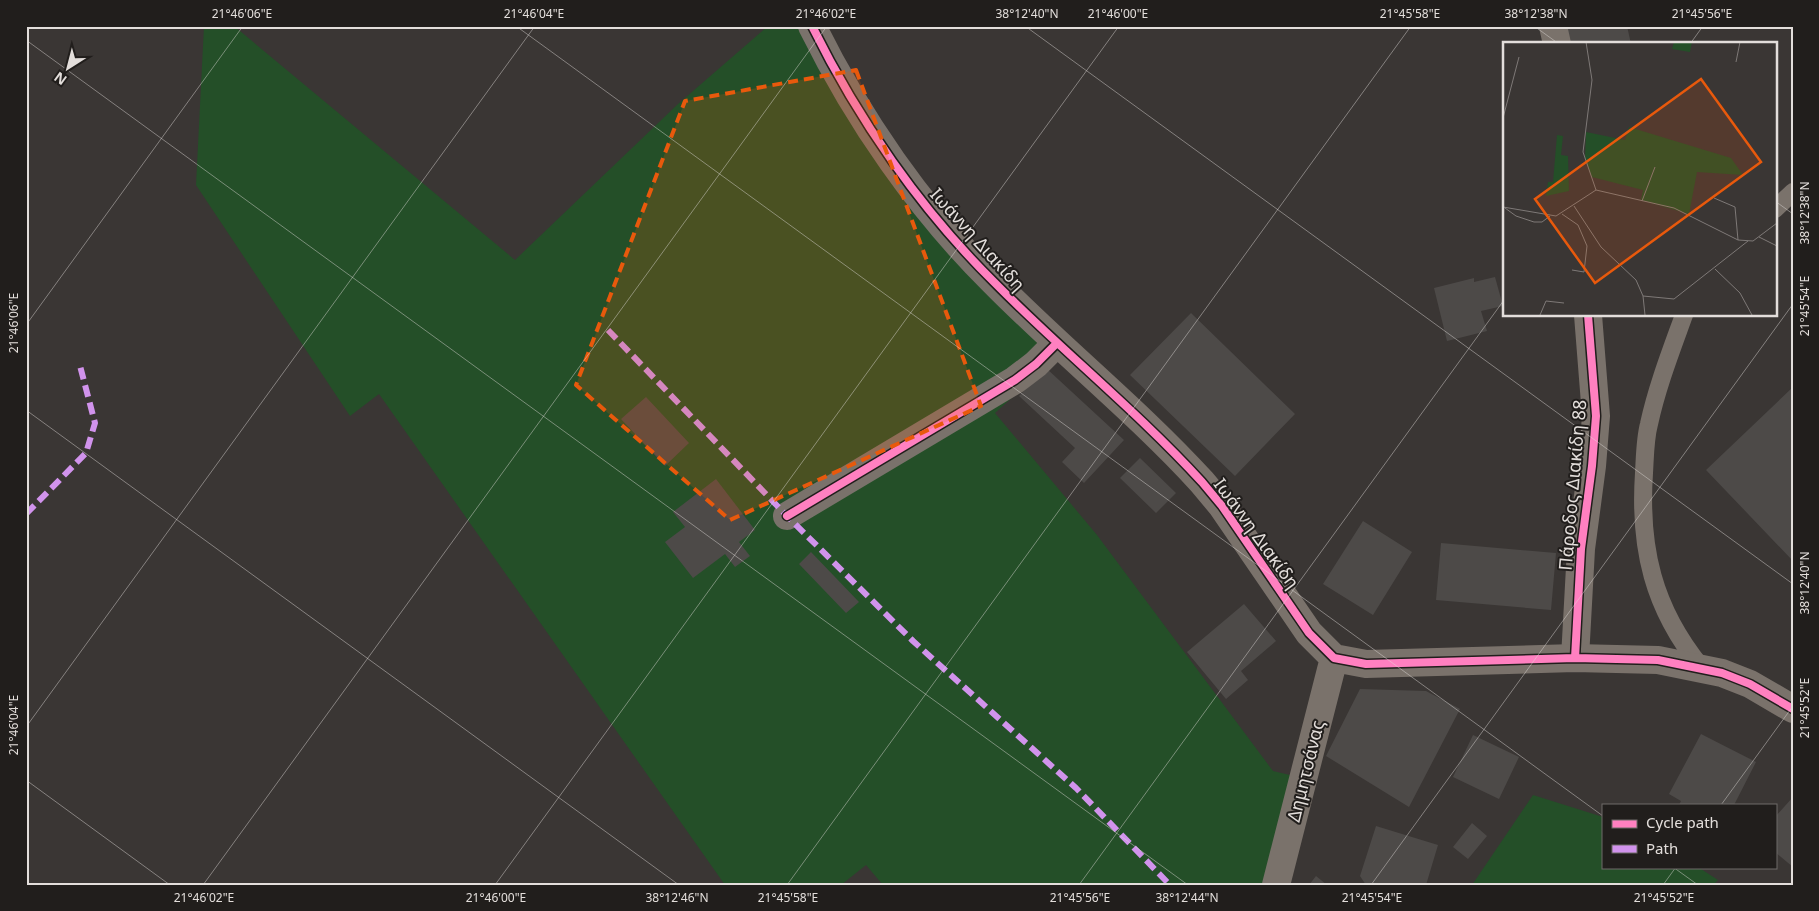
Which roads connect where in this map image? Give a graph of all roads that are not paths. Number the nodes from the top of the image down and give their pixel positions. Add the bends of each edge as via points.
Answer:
1 (812, 26) edge
2 (1553, 26) edge
3 (1557, 42) edge
4 (1793, 192) edge
5 (1776, 208) edge
6 (1588, 316) edge
7 (1684, 316) edge
8 (1056, 344) junction
9 (787, 516) dead end
10 (1334, 658) junction
11 (1575, 658) junction
12 (1701, 667) junction
13 (1793, 709) edge
14 (1276, 885) edge

1 - 8 street, Ιωάννη Διακίδη via 865,120 925,204 970,258
2 - 3 street
4 - 5 lane
6 - 11 street, Πάροδος Διακίδη 88 via 1596,393 1595,432 1581,549
7 - 12 lane via 1648,426 1642,504 1646,553 1659,596 1674,630
8 - 9 street via 1015,380
8 - 10 street, Ιωάννη Διακίδη via 1202,482 1309,632
10 - 11 street via 1366,664
10 - 14 street, Δημητσάνας
11 - 12 street via 1658,660
12 - 13 street via 1750,684

